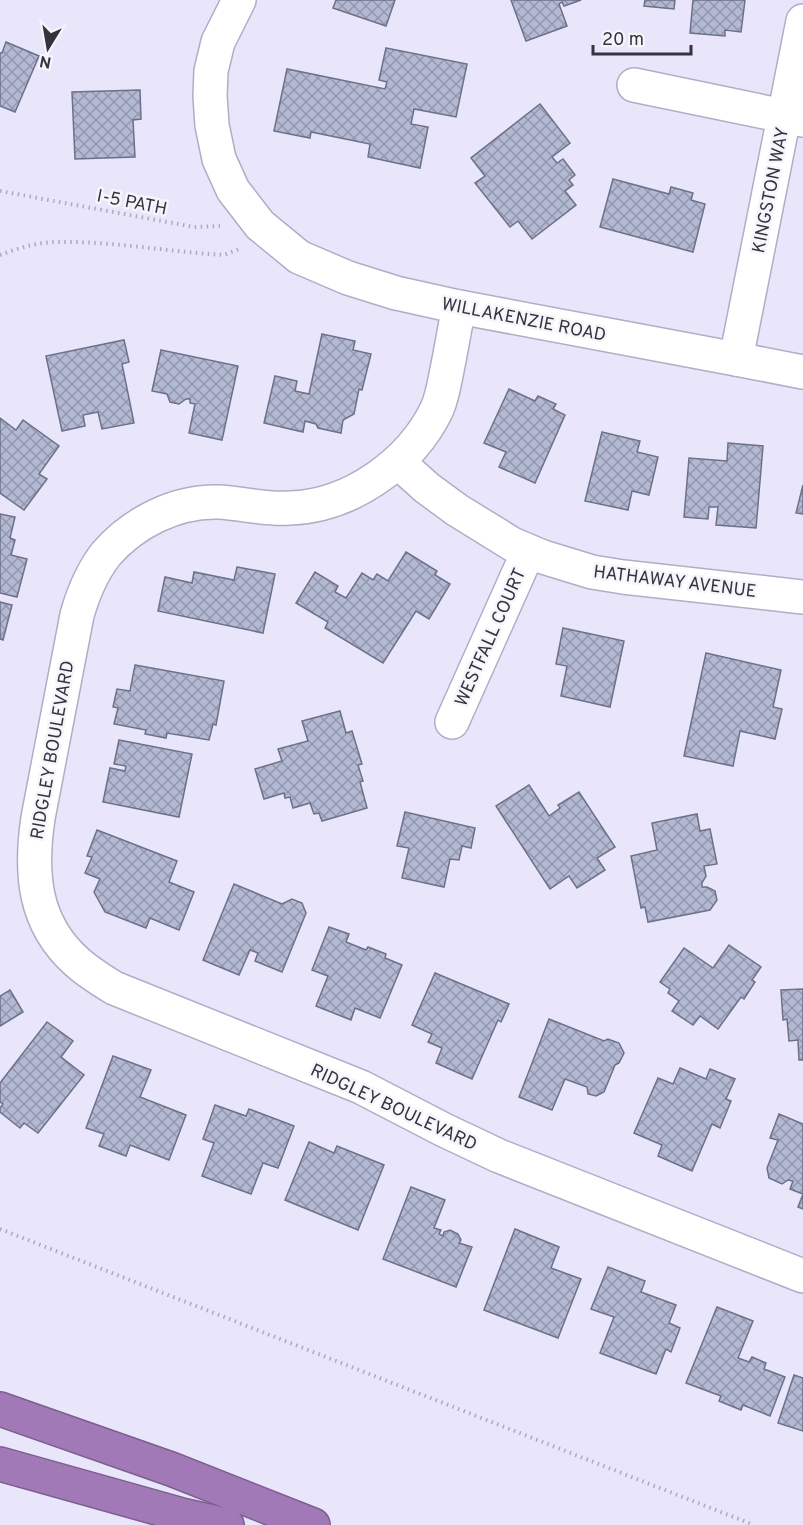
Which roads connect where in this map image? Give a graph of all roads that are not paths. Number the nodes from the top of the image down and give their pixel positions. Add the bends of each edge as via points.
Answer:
1 (239, 0) edge
2 (803, 21) edge
3 (634, 85) dead end
4 (794, 119) edge
5 (459, 307) junction
6 (736, 359) junction
7 (803, 372) edge
8 (398, 462) junction
9 (528, 552) junction
10 (803, 597) edge
11 (452, 722) dead end
12 (803, 1276) edge
13 (0, 1409) edge
14 (0, 1464) edge
15 (227, 1525) edge
16 (313, 1525) edge

1 - 5 street, WILLAKENZIE ROAD via 218,42 210,96 219,159 233,190 268,232 299,256 348,278
2 - 4 street, KINGSTON WAY
3 - 4 street
4 - 6 street, KINGSTON WAY
5 - 6 street, WILLAKENZIE ROAD
5 - 8 street, RIDGLEY BOULEVARD via 438,407
6 - 7 street, WILLAKENZIE ROAD
8 - 9 street, HATHAWAY AVENUE via 442,501
8 - 12 street, RIDGLEY BOULEVARD via 357,490 315,505 269,508 218,502 170,510 134,530 105,556 83,595 77,615 36,828 34,880 48,925 75,961 114,988 361,1087 499,1156
9 - 10 street, HATHAWAY AVENUE via 592,572
9 - 11 street, WESTFALL COURT
13 - 16 highway via 171,1469
14 - 15 highway

